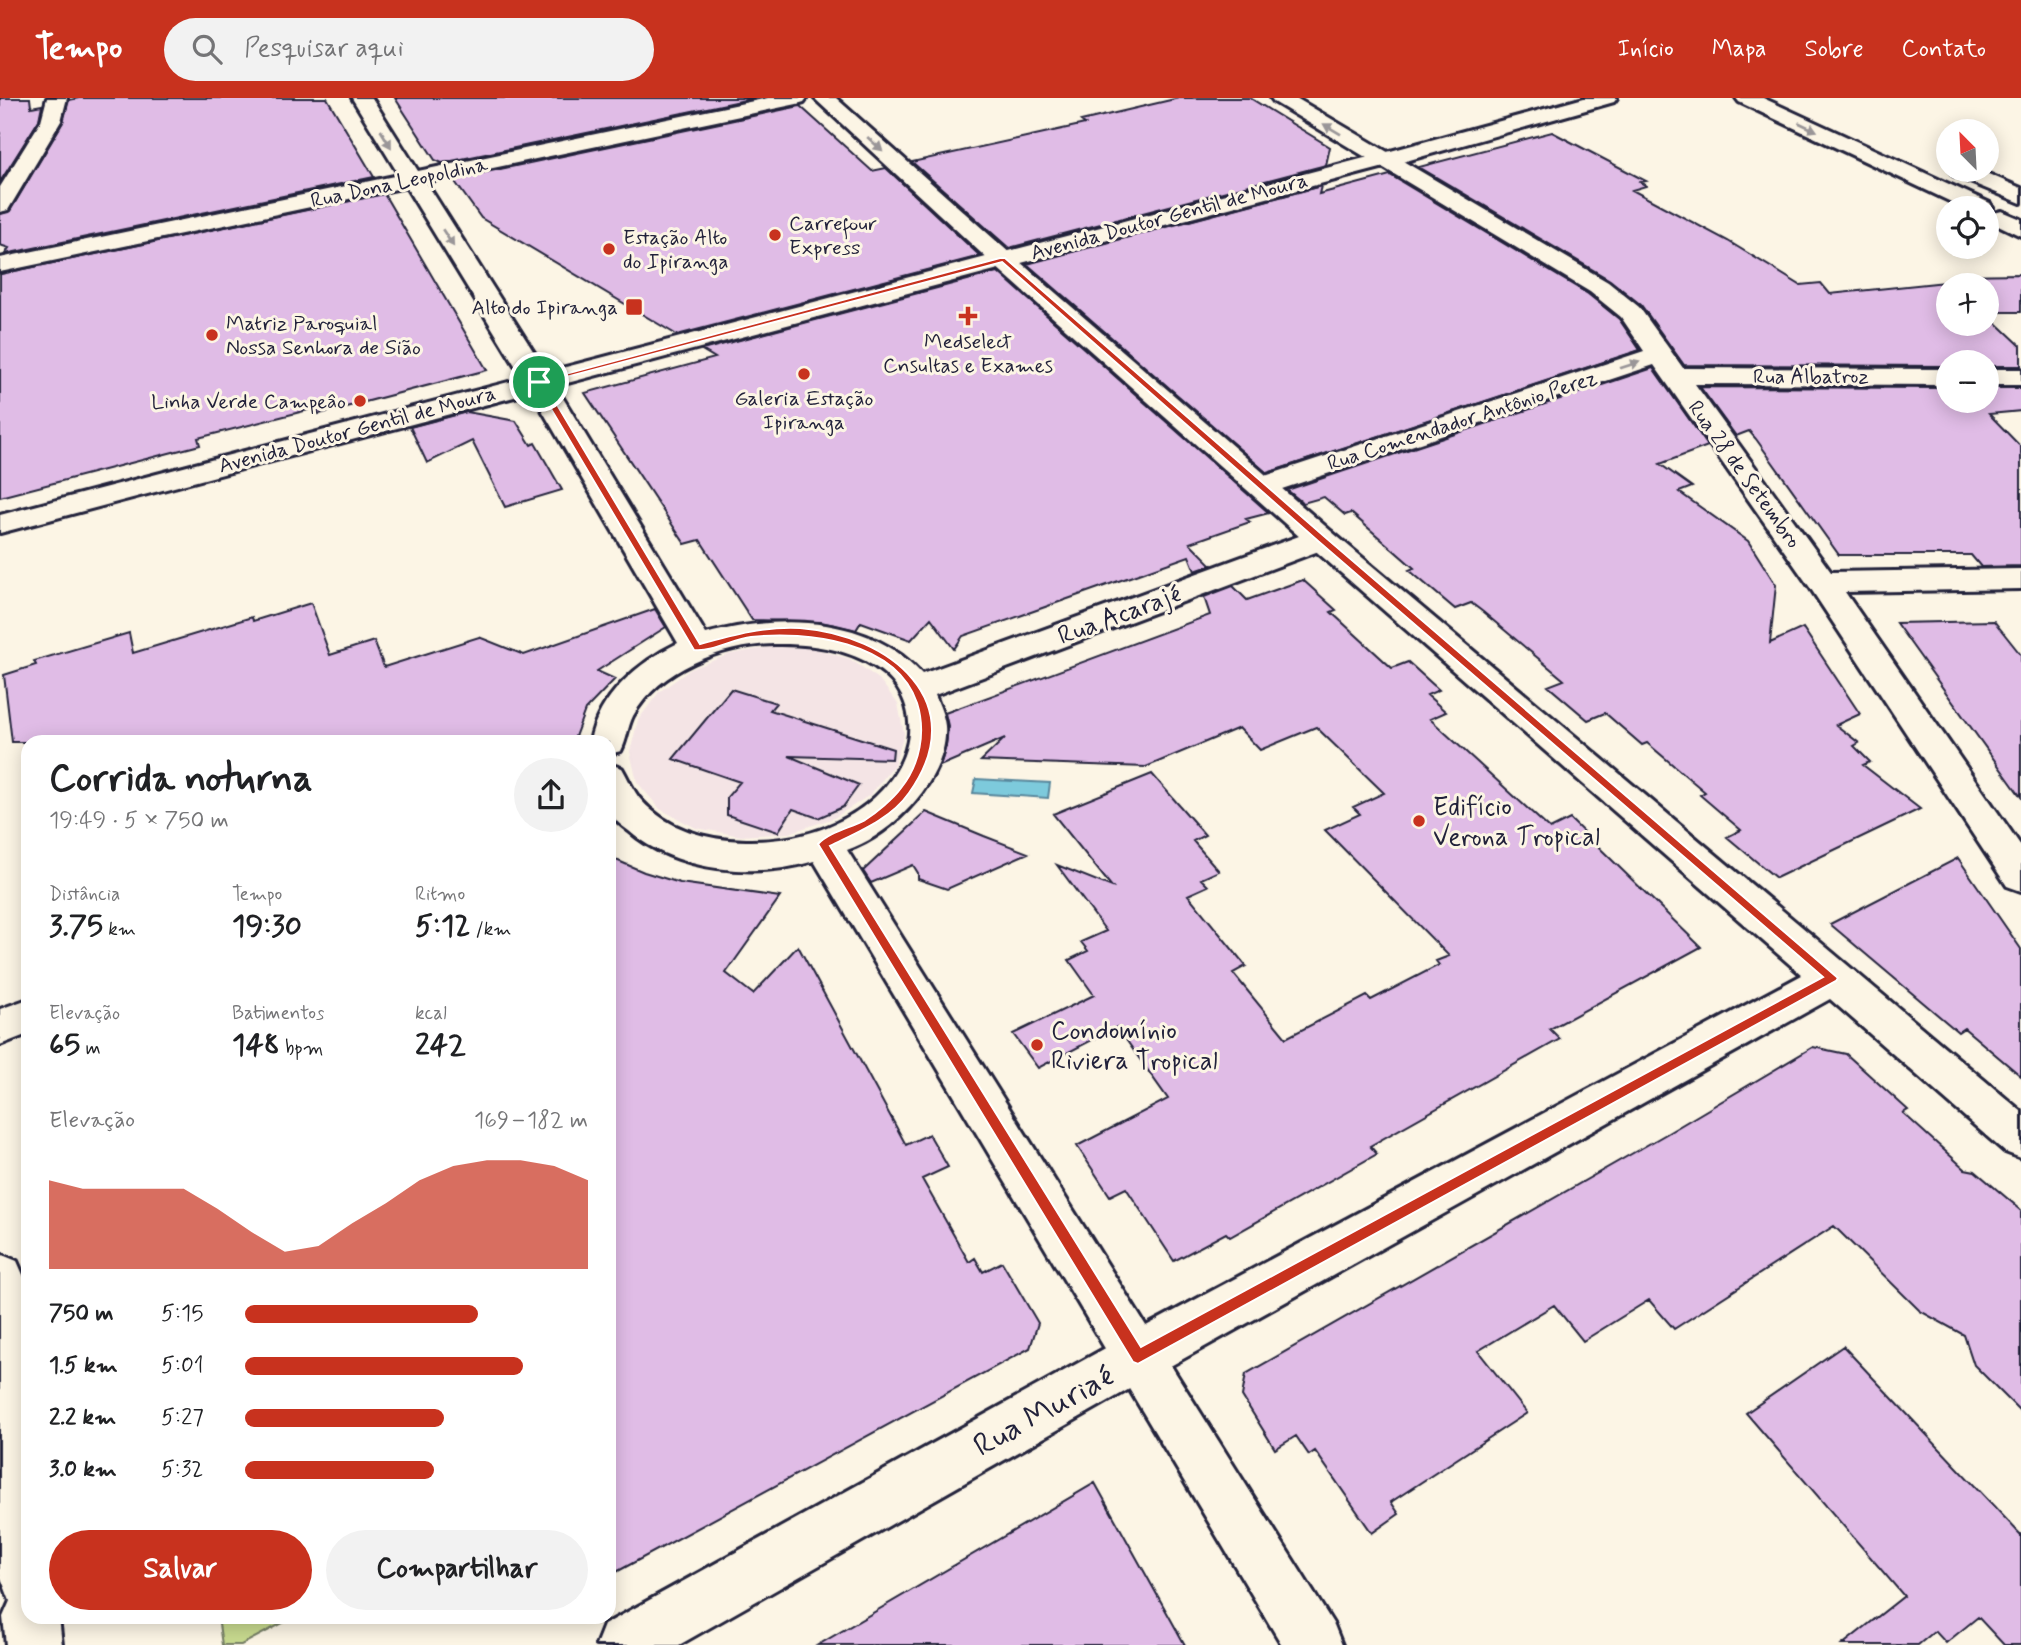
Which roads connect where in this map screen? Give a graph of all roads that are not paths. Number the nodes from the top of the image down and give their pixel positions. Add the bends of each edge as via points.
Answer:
1 (57, 98) edge
2 (78, 98) edge
3 (362, 98) edge
4 (797, 98) edge
5 (824, 98) edge
6 (1281, 98) edge
7 (1607, 98) edge
8 (1746, 98) edge
9 (51, 121) junction
10 (1384, 160) junction
11 (411, 180) junction
12 (1989, 182) edge
13 (2021, 196) edge
14 (0, 205) edge
15 (2002, 218) edge
16 (1003, 260) junction
17 (0, 265) edge
18 (1668, 365) junction
19 (1936, 376) edge
20 (1999, 377) edge
21 (2021, 377) edge
22 (539, 382) junction
23 (1263, 486) junction
24 (0, 524) edge
25 (1321, 539) junction
26 (2021, 579) edge
27 (1822, 582) junction
28 (698, 648) junction
29 (917, 689) junction
30 (609, 735) edge
31 (616, 797) edge
32 (823, 844) junction
33 (2021, 876) edge
34 (1832, 978) junction
35 (21, 1019) edge
36 (0, 1027) edge
37 (2021, 1138) edge
38 (0, 1277) edge
39 (1138, 1357) junction
40 (21, 1505) edge
41 (32, 1624) edge
42 (34, 1645) edge
43 (624, 1645) edge
44 (1314, 1645) edge

1 - 9 street
2 - 9 street
3 -> 11 street
4 - 11 street, Rua Dona Leopoldina
5 -> 16 street
10 -> 6 street, Rua 28 de Setembro
7 - 10 street, Avenida Doutor Gentil de Moura
8 -> 15 street
9 - 14 street via 19,149
10 - 16 street, Avenida Doutor Gentil de Moura
10 - 18 street, Rua 28 de Setembro via 1599,287 1630,312
11 - 17 street, Rua Dona Leopoldina
11 -> 22 street
12 - 13 street
16 - 22 street, Avenida Doutor Gentil de Moura
16 - 23 street
18 - 19 street, Rua Albatroz
23 -> 18 street, Rua Comendador Antônio Perez
18 - 27 street, Rua 28 de Setembro
20 - 21 street
22 - 24 street, Avenida Doutor Gentil de Moura
22 - 28 street
23 - 25 street
25 - 29 street, Rua Acarajé
25 - 34 street
26 - 27 street
27 - 33 street, Rua 28 de Setembro
28 - 29 street via 748,634 800,631 848,640 889,660
28 - 30 street via 658,669 628,697
29 - 32 street via 928,722 924,757 905,792 870,822
31 - 32 street via 642,826 679,845 725,856 775,855
32 - 39 street
34 - 37 street
34 - 39 street, Rua Muriaé
35 - 36 street
38 - 40 street
39 - 43 street, Rua Muriaé
39 - 44 street
41 - 42 street

